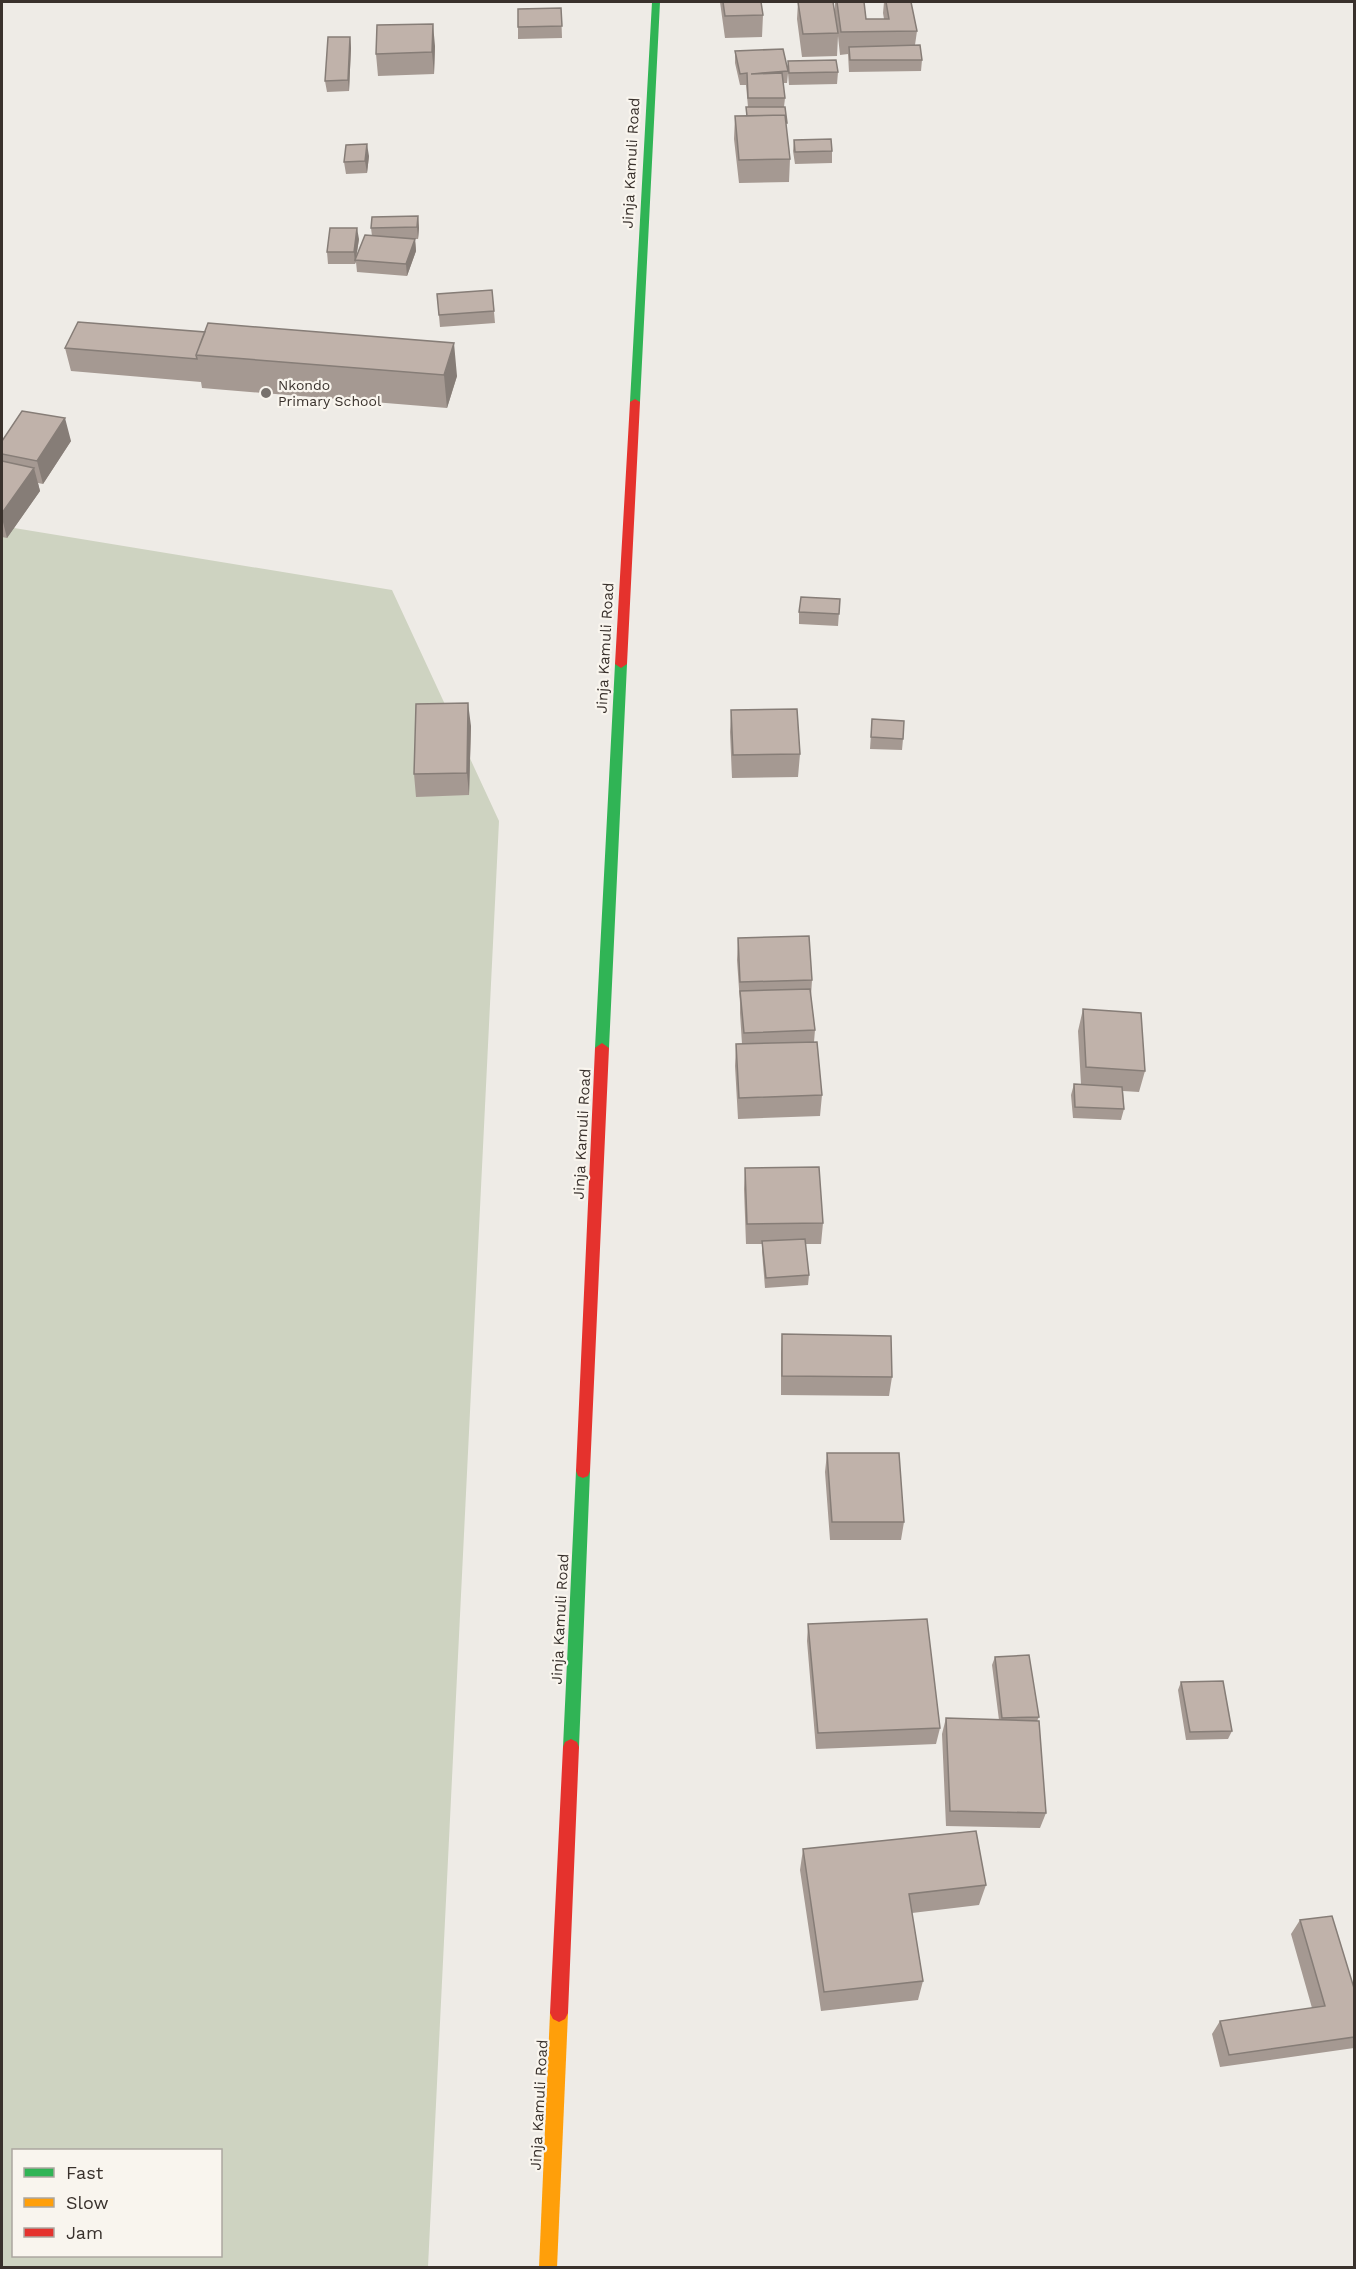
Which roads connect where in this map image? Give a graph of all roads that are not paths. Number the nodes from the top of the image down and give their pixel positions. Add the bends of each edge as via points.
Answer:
1 (656, 2) edge
2 (548, 2268) edge

1 - 2 main road, Jinja Kamuli Road via 608,919

